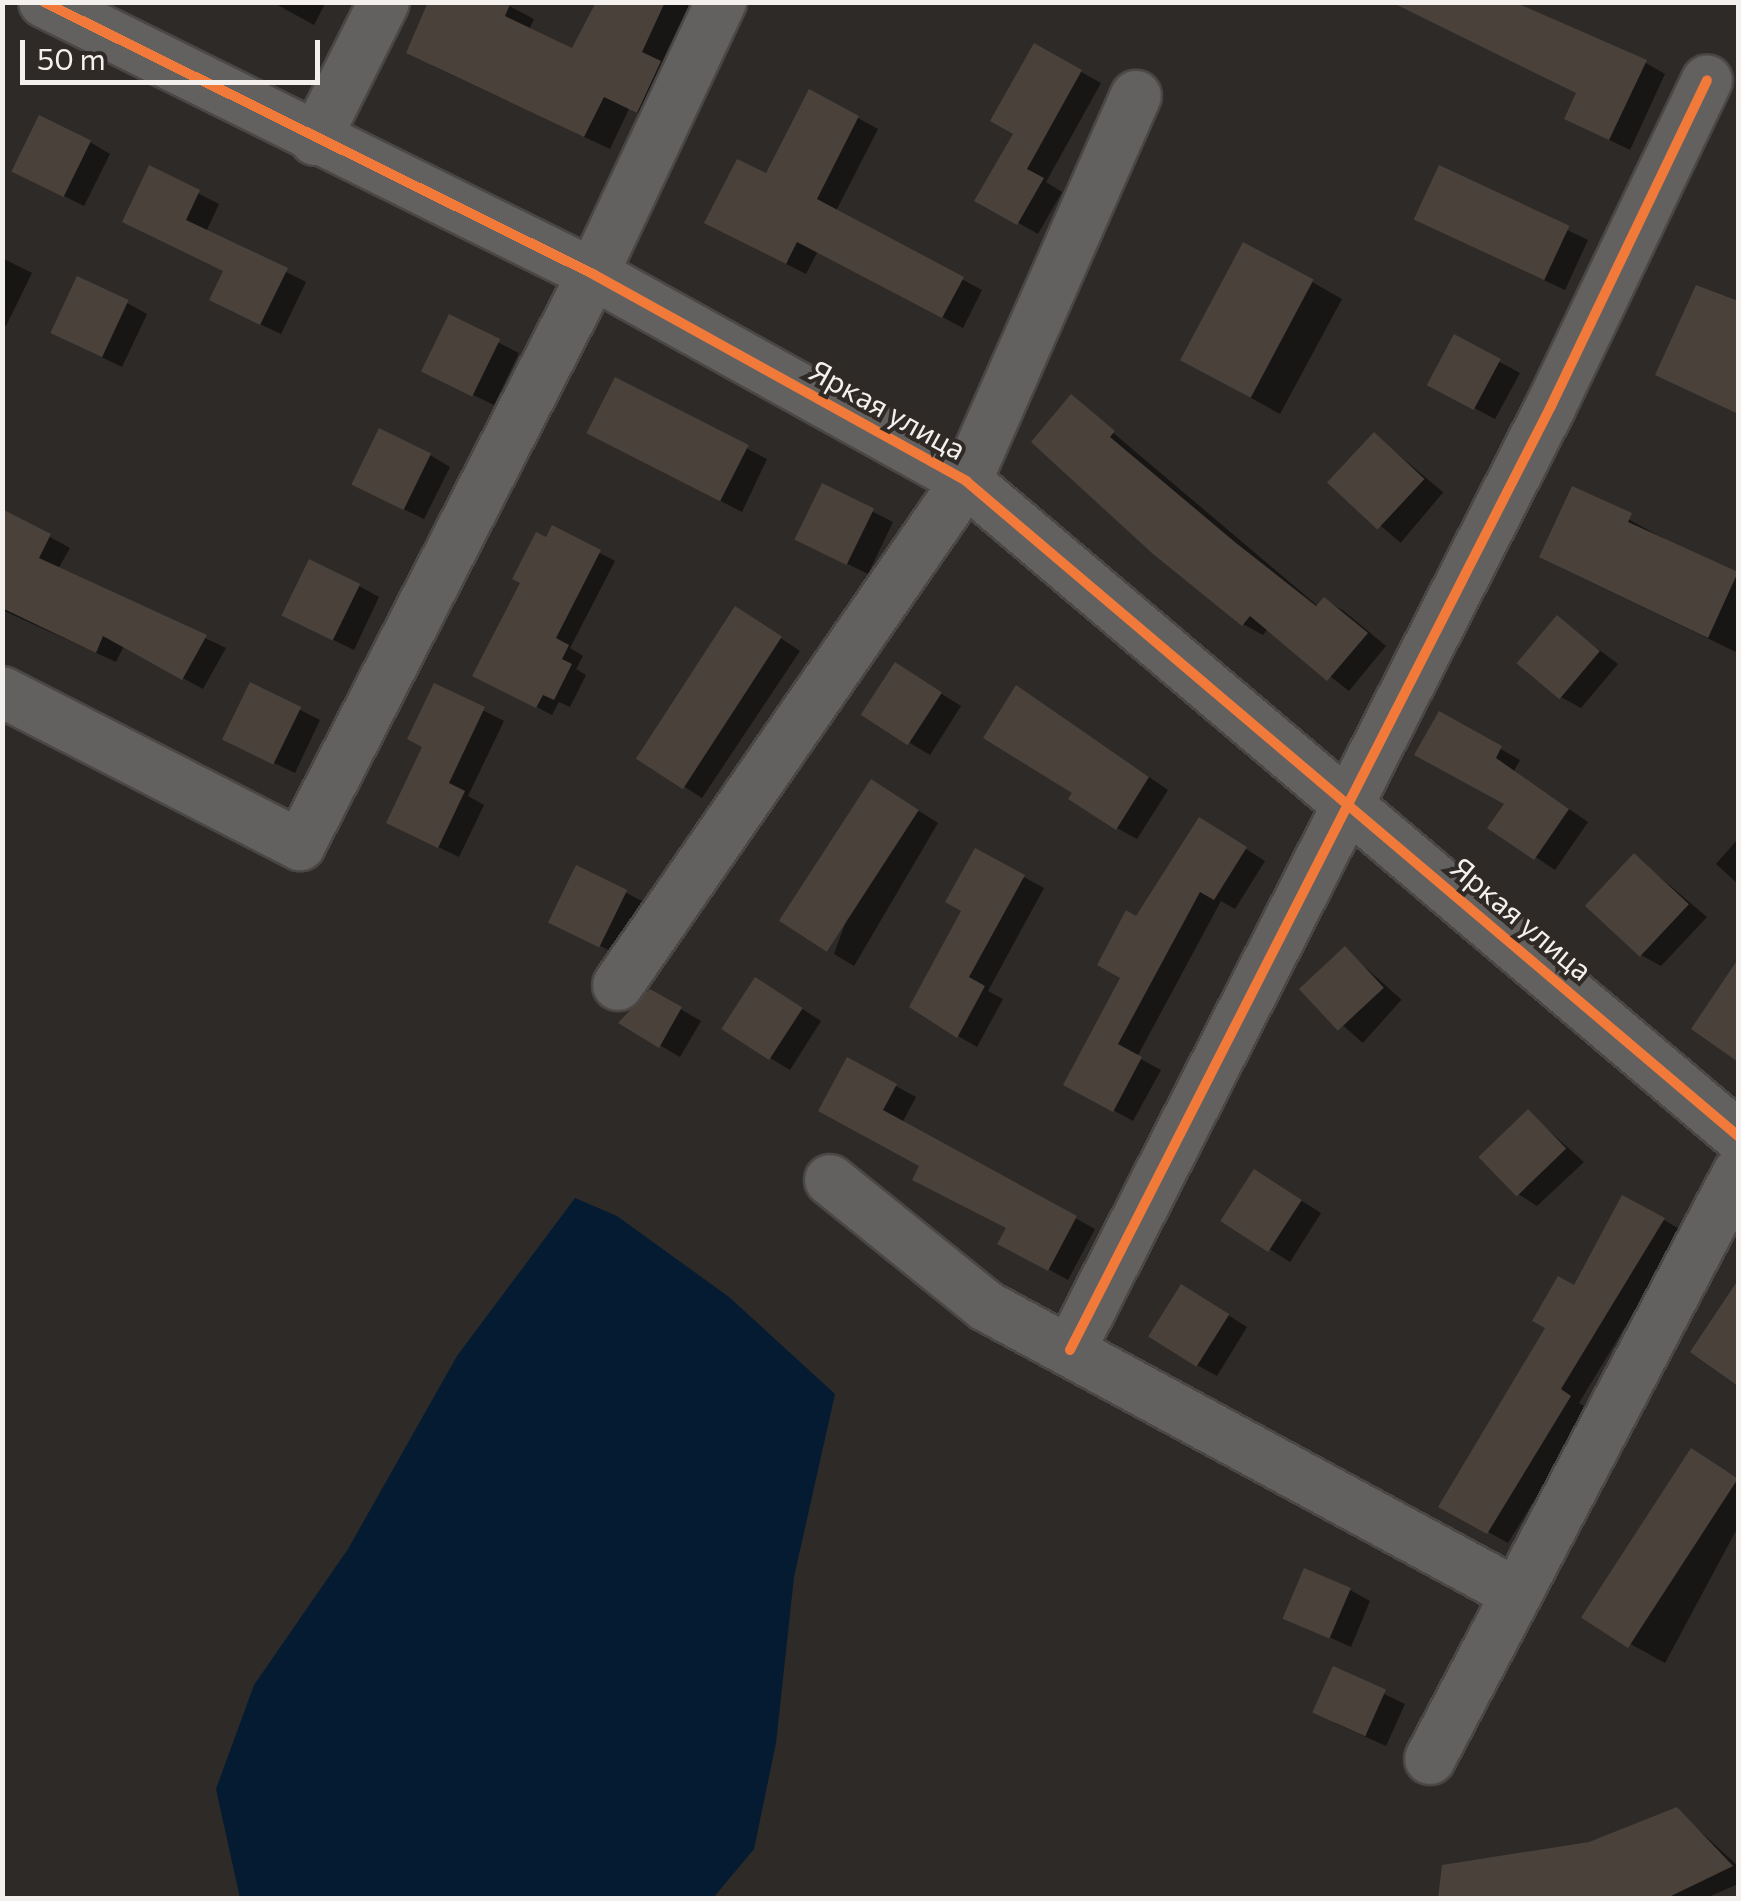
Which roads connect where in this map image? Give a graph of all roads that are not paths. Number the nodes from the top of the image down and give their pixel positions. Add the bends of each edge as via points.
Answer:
1 (44, 2) edge
2 (384, 2) edge
3 (721, 2) edge
4 (1707, 81) dead end
5 (1136, 96) dead end
6 (314, 140) junction
7 (593, 274) junction
8 (966, 481) junction
9 (2, 692) edge
10 (1345, 800) junction
11 (618, 985) dead end
12 (1738, 1136) edge
13 (1738, 1173) edge
14 (830, 1180) dead end
15 (1070, 1350) junction
16 (1517, 1594) junction
17 (1430, 1760) dead end

1 - 6 street, Яркая улица
2 - 6 street
3 - 7 street
4 - 10 street via 1550,406
5 - 8 street
6 - 7 street, Яркая улица
7 - 8 street, Яркая улица
7 - 9 street via 300,845
8 - 10 street, Яркая улица
8 - 11 street
10 - 12 street, Яркая улица
10 - 15 street
13 - 16 street
14 - 15 street via 986,1306
15 - 16 street
16 - 17 street

